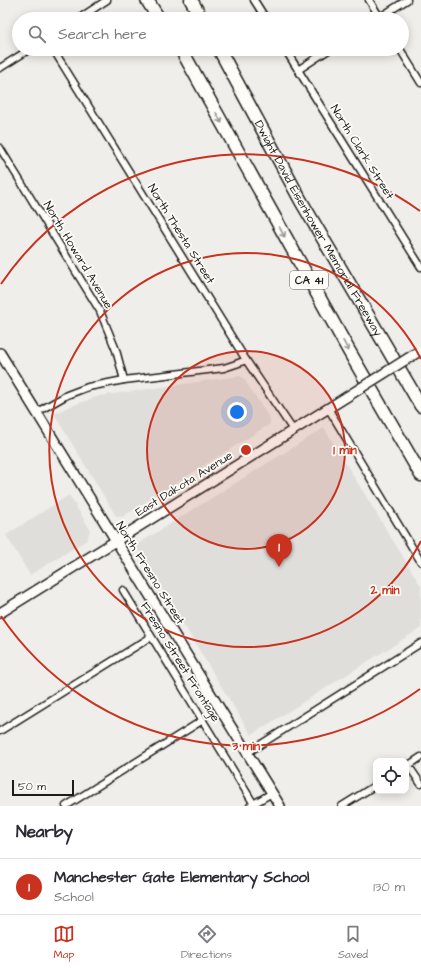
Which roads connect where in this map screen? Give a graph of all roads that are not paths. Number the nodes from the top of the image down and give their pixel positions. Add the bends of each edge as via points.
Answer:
1 (108, 0) edge
2 (147, 0) edge
3 (154, 0) edge
4 (191, 0) edge
5 (199, 0) edge
6 (254, 0) edge
7 (369, 0) edge
8 (407, 0) edge
9 (89, 12) edge
10 (155, 12) edge
11 (160, 12) edge
12 (198, 12) edge
13 (205, 12) edge
14 (262, 12) edge
15 (376, 12) edge
16 (388, 12) edge
17 (19, 56) edge
18 (57, 56) edge
19 (182, 56) edge
20 (185, 56) edge
21 (224, 56) edge
22 (289, 56) edge
23 (319, 56) edge
24 (404, 56) edge
25 (0, 68) edge
26 (298, 70) junction
27 (421, 83) edge
28 (200, 84) junction
29 (0, 148) edge
30 (421, 268) edge
31 (420, 351) edge
32 (0, 353) edge
33 (246, 360) junction
34 (124, 380) junction
35 (421, 406) edge
36 (328, 408) junction
37 (37, 412) junction
38 (292, 430) junction
39 (421, 475) edge
40 (116, 541) junction
41 (421, 562) edge
42 (123, 590) dead end
43 (0, 613) edge
44 (151, 637) junction
45 (421, 643) edge
46 (203, 720) junction
47 (0, 731) edge
48 (247, 753) junction
49 (421, 757) edge
50 (409, 765) edge
51 (409, 769) edge
52 (421, 784) edge
53 (373, 787) edge
54 (272, 793) junction
55 (253, 805) edge
56 (66, 806) edge
57 (280, 806) edge
58 (342, 806) edge

1 - 9 street
2 - 10 highway
3 - 11 highway
4 - 12 highway
5 - 13 highway
6 - 14 street
7 - 15 street
8 - 16 street
17 - 25 street
18 - 33 street, North Thesta Street
19 - 28 highway
20 - 28 highway, CA 41
21 - 35 highway, Dwight David Eisenhower Memorial Freeway / CA 41 via 301,201
22 - 26 street, North Clark Street
23 - 26 street
24 - 27 street
26 - 30 street, North Clark Street
28 -> 39 highway, CA 41
29 - 34 street, North Howard Avenue via 100,311 116,350
31 - 36 main road, East Dakota Avenue, bridge
32 - 37 main road, North Fresno Street
33 - 34 street via 224,368
33 - 38 street, North Thesta Street
34 - 37 street via 88,387 67,395
36 - 38 main road, East Dakota Avenue
36 - 41 street
37 - 40 main road, North Fresno Street
38 - 40 main road, East Dakota Avenue
40 - 43 main road, East Dakota Avenue
40 - 48 main road, North Fresno Street
42 - 44 street, Fresno Street Frontage
44 - 46 street, Fresno Street Frontage
44 - 47 street
45 - 48 street
46 - 55 street, Fresno Street Frontage
46 - 56 street
48 - 54 main road, North Fresno Street
49 - 50 street
51 - 52 street
53 - 58 street
54 - 55 street
54 - 57 main road, North Fresno Street

